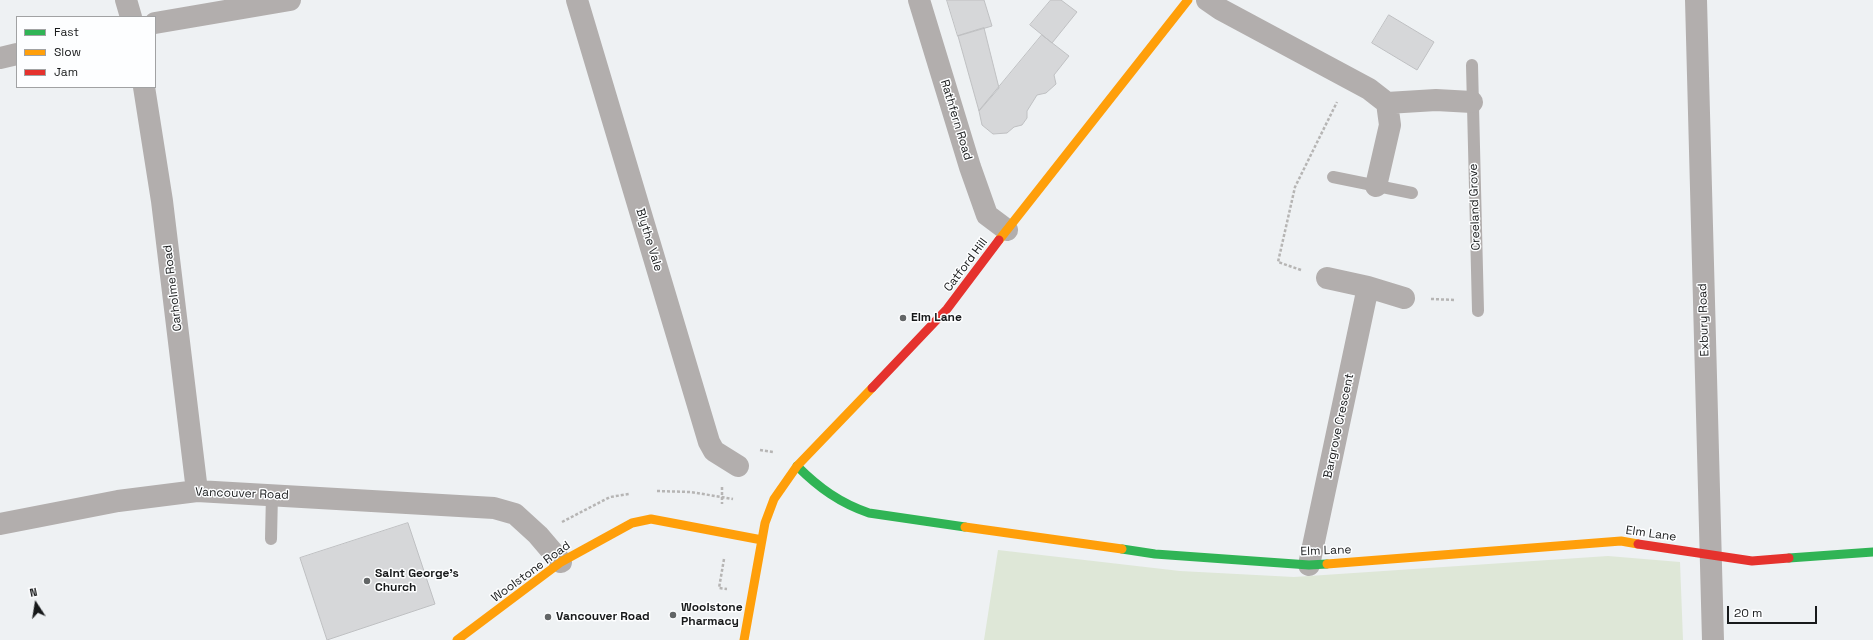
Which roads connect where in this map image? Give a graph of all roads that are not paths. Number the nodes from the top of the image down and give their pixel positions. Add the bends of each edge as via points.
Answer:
1 (126, 0) edge
2 (290, 0) edge
3 (577, 0) edge
4 (919, 0) edge
5 (1188, 0) edge
6 (1207, 0) edge
7 (1696, 0) edge
8 (132, 16) edge
9 (156, 23) edge
10 (16, 54) edge
11 (0, 58) edge
12 (1472, 65) dead end
13 (144, 88) edge
14 (1472, 102) junction
15 (1387, 103) junction
16 (1333, 177) dead end
17 (1376, 186) junction
18 (1412, 194) dead end
19 (1007, 230) junction
20 (1327, 278) road end
21 (1368, 287) junction
22 (1404, 298) road end
23 (1478, 311) dead end
24 (738, 466) dead end
25 (797, 466) junction
26 (196, 491) junction
27 (272, 494) junction
28 (0, 524) edge
29 (271, 539) dead end
30 (762, 540) junction
31 (1873, 552) edge
32 (1711, 554) junction
33 (561, 562) junction
34 (1310, 565) junction
35 (457, 640) edge
36 (744, 640) edge
37 (1714, 640) edge

1 - 8 street
2 - 9 street
3 - 24 street, Blythe Vale via 709,442 714,451
4 - 19 street, Rathfern Road via 987,215
5 - 19 street, Catford Hill
6 - 15 street via 1220,10 1350,78
7 - 32 street, Exbury Road
10 - 11 street
12 - 14 lane, Creeland Grove
13 - 26 street, Carholme Road via 162,201
14 - 15 street via 1436,100
14 - 23 lane, Creeland Grove
15 - 17 street via 1390,125
16 - 17 lane
17 - 18 lane
19 - 25 street, Catford Hill via 947,308
20 - 21 street
21 - 22 street
21 - 34 street, Bargrove Crescent
25 - 30 street, Catford Hill via 771,506
25 - 34 street, Elm Lane via 818,488 837,501 870,513 1155,554
26 - 27 street, Vancouver Road
26 - 28 street, Vancouver Road via 118,501
27 - 29 lane
27 - 33 street, Vancouver Road via 494,508 515,514 538,534
30 - 33 street, Woolstone Road via 651,519 632,523
30 - 36 street, Catford Hill
31 - 32 street, Elm Lane via 1752,561
32 - 34 street, Elm Lane via 1621,541
32 - 37 street, Exbury Road
33 - 35 street, Woolstone Road

